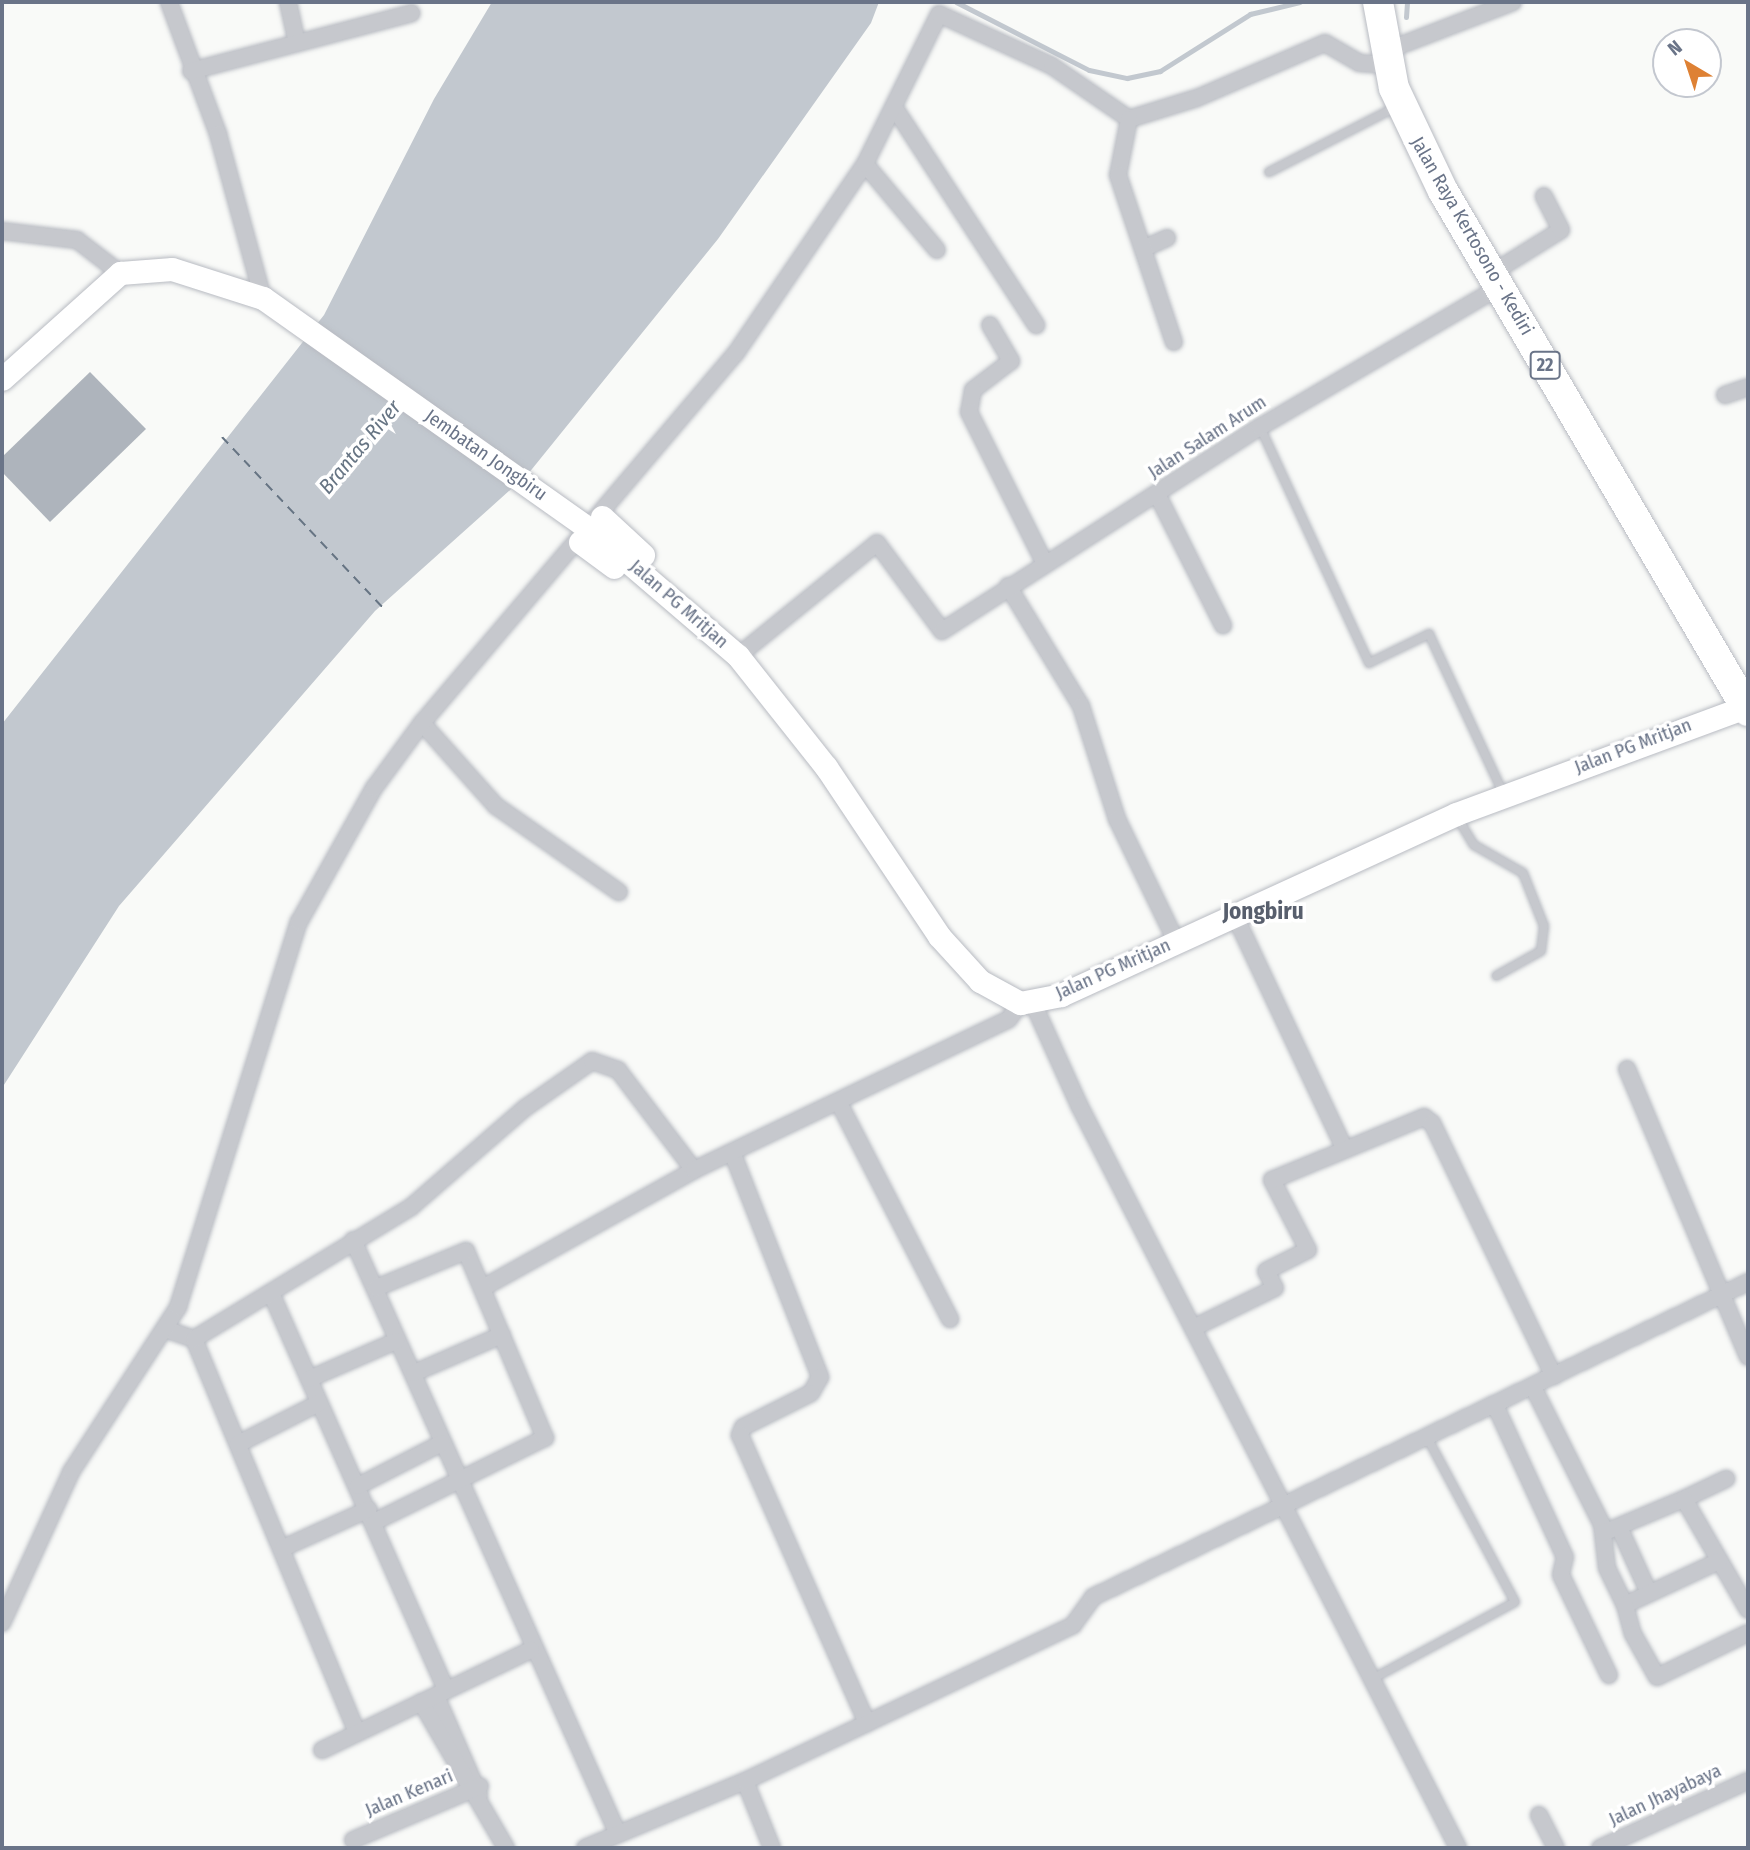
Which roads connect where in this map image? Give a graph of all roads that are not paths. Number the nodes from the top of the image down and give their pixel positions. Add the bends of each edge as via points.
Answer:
1 (169, 2) edge
2 (288, 2) edge
3 (1513, 2) edge
4 (1378, 3) edge
5 (942, 8) edge
6 (412, 13) dead end
7 (297, 43) junction
8 (1385, 59) junction
9 (191, 71) junction
10 (1400, 104) junction
11 (895, 110) junction
12 (1129, 119) junction
13 (865, 164) junction
14 (1269, 172) dead end
15 (1544, 196) dead end
16 (2, 231) edge
17 (1167, 237) dead end
18 (1147, 247) junction
19 (937, 250) dead end
20 (120, 273) junction
21 (1496, 280) junction
22 (262, 298) junction
23 (990, 325) dead end
24 (1036, 325) dead end
25 (1174, 342) dead end
26 (2, 377) edge
27 (1748, 387) edge
28 (1725, 395) dead end
29 (1260, 427) junction
30 (1157, 494) junction
31 (571, 515) joint
32 (591, 529) junction
33 (1044, 562) junction
34 (1008, 586) junction
35 (1223, 625) dead end
36 (738, 656) junction
37 (1747, 708) edge
38 (422, 723) junction
39 (1504, 796) junction
40 (1456, 814) junction
41 (619, 892) dead end
42 (1235, 916) junction
43 (1176, 941) junction
44 (1496, 976) dead end
45 (1027, 1003) junction
46 (1626, 1069) dead end
47 (839, 1103) junction
48 (1344, 1148) junction
49 (732, 1153) junction
50 (694, 1171) junction
51 (353, 1240) junction
52 (1748, 1282) edge
53 (484, 1287) junction
54 (376, 1288) junction
55 (271, 1293) junction
56 (1720, 1295) junction
57 (950, 1319) dead end
58 (1193, 1328) junction
59 (166, 1329) junction
60 (502, 1335) junction
61 (194, 1339) junction
62 (396, 1340) junction
63 (1748, 1357) edge
64 (414, 1373) junction
65 (1554, 1376) junction
66 (309, 1379) junction
67 (1533, 1387) junction
68 (319, 1403) junction
69 (1495, 1405) junction
70 (1427, 1437) junction
71 (442, 1443) junction
72 (238, 1444) junction
73 (1726, 1479) dead end
74 (458, 1481) junction
75 (358, 1486) junction
76 (1684, 1499) junction
77 (1284, 1505) junction
78 (372, 1516) junction
79 (1619, 1527) junction
80 (1603, 1533) junction
81 (283, 1548) junction
82 (1719, 1561) junction
83 (1649, 1593) junction
84 (1625, 1605) junction
85 (1748, 1610) edge
86 (2, 1623) edge
87 (1748, 1633) edge
88 (531, 1650) junction
89 (1609, 1675) dead end
90 (1372, 1679) junction
91 (434, 1696) junction
92 (867, 1723) junction
93 (357, 1732) junction
94 (322, 1750) dead end
95 (1748, 1780) edge
96 (745, 1781) junction
97 (476, 1792) junction
98 (1539, 1815) dead end
99 (618, 1835) junction
100 (353, 1840) dead end
101 (506, 1848) edge
102 (585, 1848) edge
103 (772, 1848) edge
104 (1458, 1848) edge
105 (1556, 1848) edge
106 (1600, 1848) edge

1 - 9 street
2 - 7 street
3 - 8 street
4 - 8 highway, Jalan Raya Kertosono - Kediri / 22
5 - 11 street
5 - 12 street via 1063,72
6 - 7 street
7 - 9 street
8 - 10 highway, Jalan Raya Kertosono - Kediri / 22
8 - 12 street via 1359,63 1325,43 1197,98
9 - 22 street via 218,134
10 - 14 lane
10 - 21 highway, Jalan Raya Kertosono - Kediri / 22
11 - 13 street
11 - 24 street
12 - 18 street via 1118,175
13 - 19 street
13 - 32 street via 736,353
15 - 21 street, Jalan Salam Arum via 1561,230
16 - 20 street via 77,240
17 - 18 street
18 - 25 street
20 - 22 main road, Jembatan Jongbiru via 172,270
20 - 26 main road
21 - 29 street, Jalan Salam Arum
21 - 37 highway, Jalan Raya Kertosono - Kediri / 22
22 - 31 main road, Jembatan Jongbiru
23 - 33 street via 1011,361 973,390 969,412
27 - 28 street
29 - 30 street, Jalan Salam Arum
29 - 39 lane via 1369,663 1429,634
30 - 33 street, Jalan Salam Arum
30 - 35 street
31 - 32 main road, Jalan PG Mritjan
32 - 36 main road, Jalan PG Mritjan
32 - 38 street
33 - 34 street, Jalan Salam Arum
34 - 36 street, Jalan Salam Arum via 942,631 877,543
34 - 43 street via 1081,706 1117,819
36 - 45 main road, Jalan PG Mritjan via 826,767 939,936 980,981
37 - 39 main road, Jalan PG Mritjan
38 - 41 street via 496,806
38 - 59 street via 374,788 299,922 223,1175
39 - 40 main road, Jalan PG Mritjan
40 - 42 main road, Jalan PG Mritjan
40 - 44 lane via 1474,845 1523,873 1544,926 1541,951
42 - 43 main road, Jalan PG Mritjan
42 - 48 street
43 - 45 main road, Jalan PG Mritjan
45 - 47 street via 1009,1019
45 - 58 street
46 - 56 street
47 - 49 street
47 - 57 street
48 - 58 street via 1272,1180 1308,1250 1266,1271 1275,1287
48 - 65 street via 1413,1116 1432,1123
49 - 50 street
49 - 92 street via 820,1377 811,1393 743,1427 740,1435
50 - 51 street via 618,1070 592,1061 525,1108 411,1207
50 - 53 street
51 - 54 street
51 - 55 street
52 - 56 street
53 - 54 street via 469,1254 458,1250
53 - 60 street
54 - 62 street
55 - 61 street
55 - 66 street
56 - 63 street
56 - 65 street
58 - 77 street
59 - 61 street
59 - 86 street via 71,1472
60 - 64 street
60 - 74 street via 545,1438
61 - 72 street
62 - 64 street
62 - 66 street
64 - 71 street
65 - 67 street
66 - 68 street
67 - 69 street
67 - 80 street
68 - 72 street
68 - 75 street
69 - 70 street
69 - 89 street via 1565,1557 1561,1575
70 - 77 street
70 - 90 lane via 1515,1602
71 - 74 street
71 - 75 street
72 - 81 street
73 - 76 street
74 - 78 street
74 - 88 street
75 - 78 street
76 - 79 street
76 - 82 street
77 - 90 street
77 - 92 street via 1093,1597 1076,1624
78 - 81 street
78 - 91 street
79 - 80 street
79 - 83 street
80 - 84 street via 1606,1568
81 - 93 street
82 - 83 street
82 - 85 street
83 - 84 street
84 - 87 street via 1657,1677
88 - 91 street
88 - 99 street
90 - 104 street
91 - 93 street
91 - 97 street
92 - 96 street
93 - 94 street
95 - 106 street, Jalan Jhayabaya
96 - 99 street
96 - 103 street
97 - 100 street, Jalan Kenari
97 - 101 street
98 - 105 street
99 - 102 street

